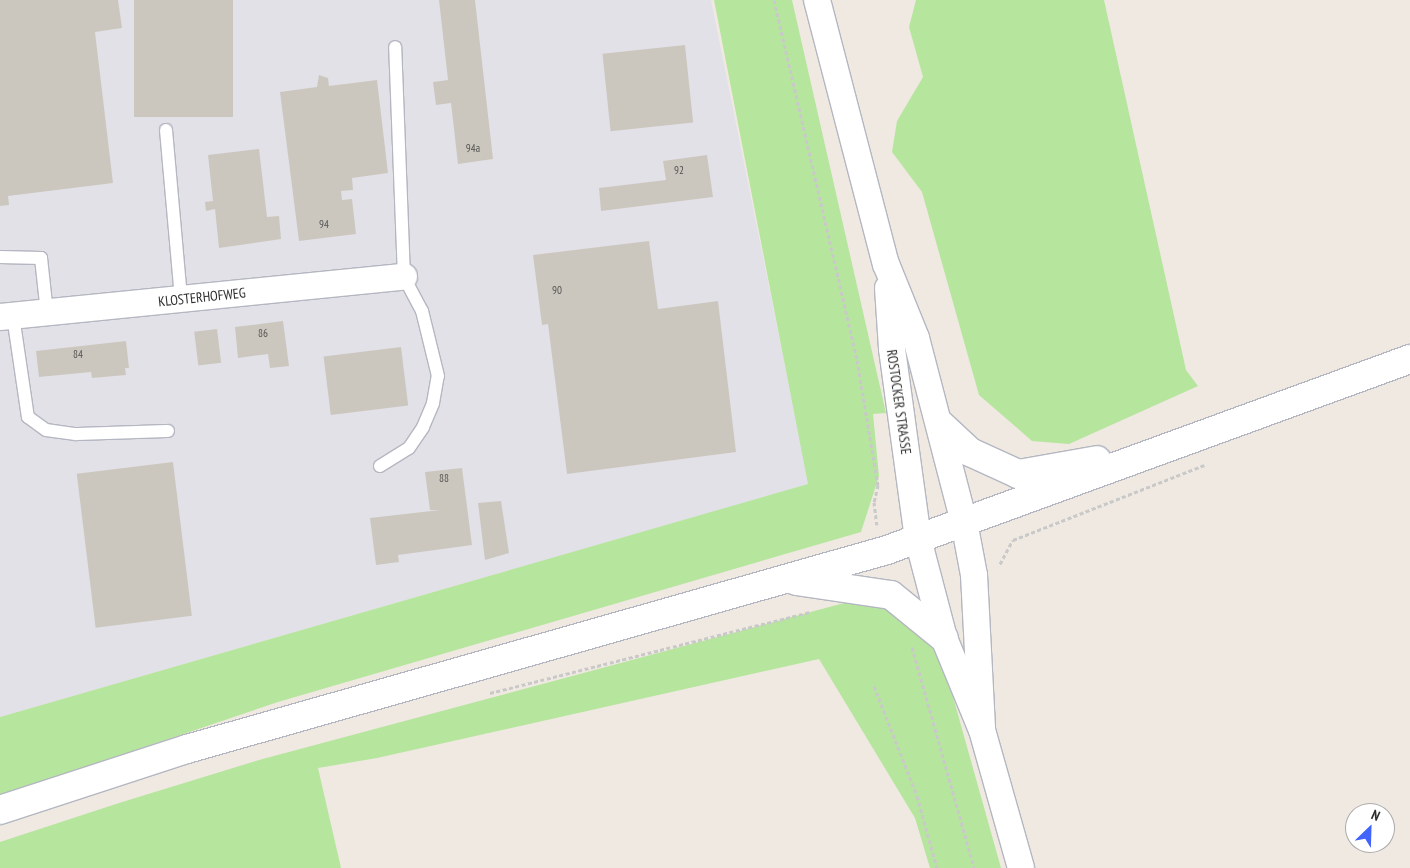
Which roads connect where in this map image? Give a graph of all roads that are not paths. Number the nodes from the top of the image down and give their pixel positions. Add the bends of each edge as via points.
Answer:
1 (816, 0) edge
2 (395, 47) dead end
3 (166, 130) dead end
4 (0, 257) edge
5 (886, 264) junction
6 (404, 278) junction
7 (181, 299) junction
8 (47, 312) junction
9 (7, 317) edge
10 (1410, 359) edge
11 (1253, 419) junction
12 (940, 424) junction
13 (168, 431) dead end
14 (380, 466) dead end
15 (964, 522) junction
16 (918, 539) junction
17 (787, 579) junction
18 (944, 638) junction
19 (982, 730) junction
20 (0, 810) edge
21 (1021, 868) edge

1 - 5 street, ROSTOCKER STRASSE
2 - 6 lane
3 - 7 lane
4 - 8 lane via 41,258
5 - 12 street, ROSTOCKER STRASSE via 916,338
5 - 16 street, ROSTOCKER STRASSE via 892,349
6 - 7 street, KLOSTERHOFWEG
6 - 14 lane via 422,311 438,376 433,403 423,427 409,448
7 - 8 street, KLOSTERHOFWEG
8 - 9 street, KLOSTERHOFWEG
9 - 13 lane via 28,417 46,430 76,434
10 - 11 main road
11 - 12 main road via 1075,465 1018,474 970,452
11 - 15 main road
12 - 15 street, ROSTOCKER STRASSE
15 - 16 main road
15 - 19 street, ROSTOCKER STRASSE via 974,575
16 - 17 main road
16 - 18 street, ROSTOCKER STRASSE
17 - 18 main road via 891,595
17 - 20 main road via 187,749
18 - 19 street, ROSTOCKER STRASSE
19 - 21 street

